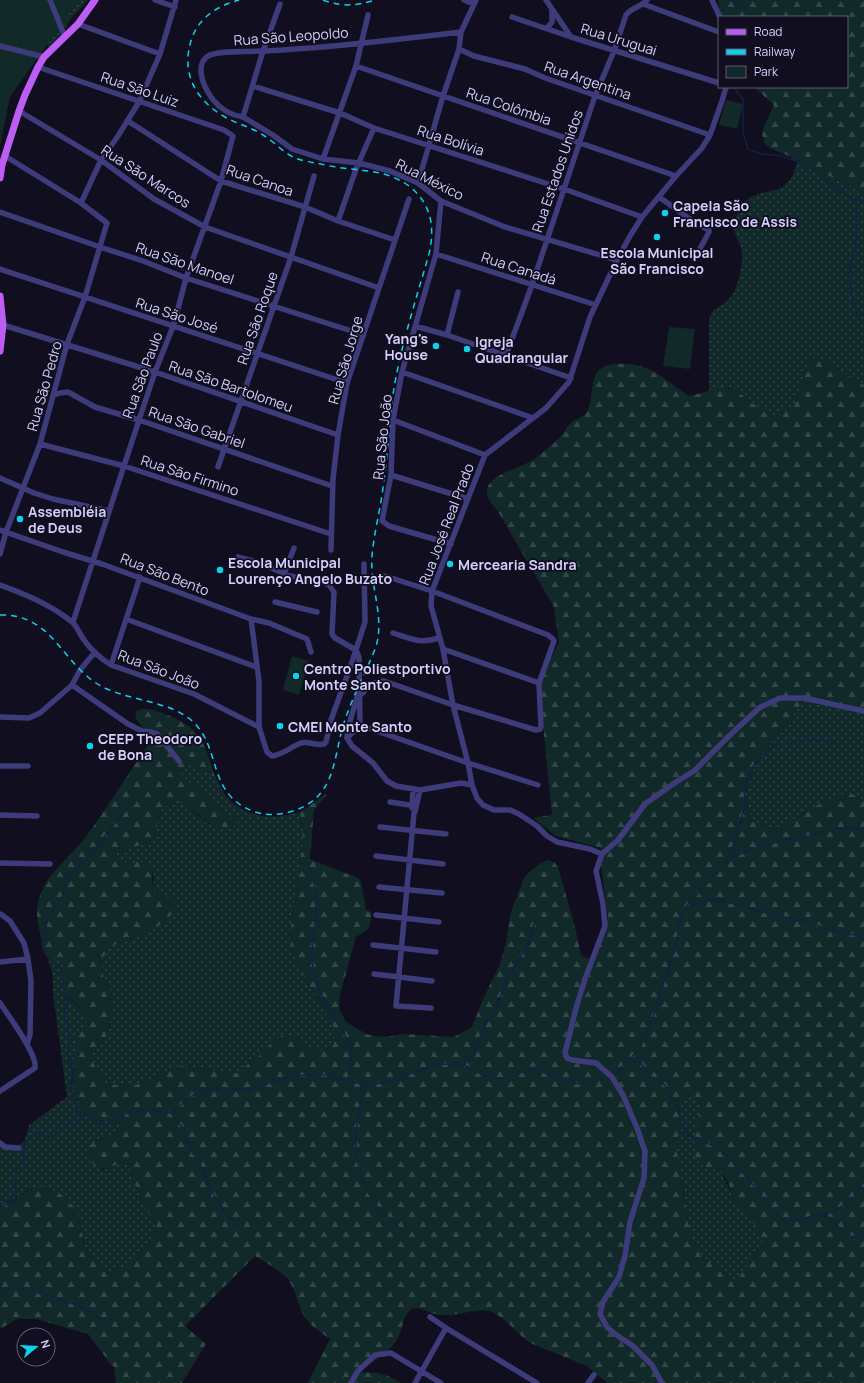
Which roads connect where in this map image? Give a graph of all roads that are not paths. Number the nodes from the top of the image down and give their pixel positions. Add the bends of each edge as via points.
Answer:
1 (50, 0) edge
2 (95, 0) edge
3 (155, 0) edge
4 (176, 0) edge
5 (464, 0) edge
6 (712, 0) edge
7 (548, 1) edge
8 (475, 2) edge
9 (645, 2) edge
10 (280, 4) dead end
11 (175, 7) junction
12 (552, 10) junction
13 (368, 15) dead end
14 (720, 16) edge
15 (512, 17) dead end
16 (78, 24) junction
17 (547, 28) junction
18 (461, 32) junction
19 (718, 32) edge
20 (65, 37) junction
21 (571, 37) junction
22 (362, 44) junction
23 (0, 46) edge
24 (459, 49) junction
25 (263, 51) junction
26 (614, 51) junction
27 (160, 54) junction
28 (44, 56) junction
29 (356, 66) junction
30 (38, 67) junction
31 (718, 83) edge
32 (253, 86) junction
33 (726, 88) edge
34 (443, 96) junction
35 (595, 96) junction
36 (139, 102) junction
37 (19, 111) junction
38 (340, 113) junction
39 (243, 117) junction
40 (128, 121) junction
41 (374, 128) junction
42 (710, 135) junction
43 (233, 136) joint
44 (580, 143) junction
45 (428, 145) junction
46 (5, 156) junction
47 (323, 158) junction
48 (101, 160) junction
49 (359, 163) junction
50 (314, 176) dead end
51 (676, 176) junction
52 (0, 178) edge
53 (221, 181) junction
54 (418, 183) junction
55 (564, 189) junction
56 (659, 197) junction
57 (409, 199) dead end
58 (441, 201) junction
59 (81, 203) junction
60 (305, 208) junction
61 (0, 212) edge
62 (642, 217) junction
63 (338, 221) junction
64 (205, 227) junction
65 (546, 238) junction
66 (395, 240) junction
67 (100, 247) junction
68 (436, 254) junction
69 (696, 256) dead end
70 (291, 257) junction
71 (617, 260) junction
72 (0, 268) edge
73 (186, 278) junction
74 (532, 285) junction
75 (379, 288) junction
76 (458, 292) dead end
77 (0, 296) edge
78 (85, 297) junction
79 (274, 305) junction
80 (596, 305) junction
81 (3, 325) junction
82 (173, 325) junction
83 (415, 326) junction
84 (364, 335) junction
85 (447, 335) junction
86 (67, 344) junction
87 (0, 351) edge
88 (257, 354) junction
89 (506, 355) junction
90 (155, 372) junction
91 (402, 372) junction
92 (571, 378) junction
93 (348, 383) junction
94 (54, 395) junction
95 (240, 402) junction
96 (533, 418) junction
97 (139, 420) junction
98 (393, 420) junction
99 (338, 435) junction
100 (40, 444) junction
101 (224, 450) junction
102 (485, 455) junction
103 (124, 466) junction
104 (218, 467) dead end
105 (391, 475) junction
106 (0, 478) edge
107 (332, 486) junction
108 (24, 487) junction
109 (468, 499) junction
110 (109, 511) junction
111 (3, 531) edge
112 (331, 534) junction
113 (451, 544) junction
114 (294, 548) dead end
115 (331, 550) dead end
116 (0, 554) edge
117 (238, 557) dead end
118 (94, 561) junction
119 (364, 564) dead end
120 (284, 574) junction
121 (385, 576) dead end
122 (140, 577) junction
123 (0, 584) edge
124 (432, 591) junction
125 (275, 602) dead end
126 (317, 612) dead end
127 (251, 619) junction
128 (126, 620) junction
129 (73, 622) junction
130 (393, 633) dead end
131 (439, 638) junction
132 (443, 649) junction
133 (356, 650) junction
134 (95, 652) junction
135 (311, 652) dead end
136 (111, 665) junction
137 (256, 667) junction
138 (539, 683) junction
139 (72, 685) junction
140 (360, 693) junction
141 (453, 705) junction
142 (864, 711) edge
143 (0, 717) edge
144 (360, 725) junction
145 (259, 727) junction
146 (347, 738) junction
147 (179, 761) dead end
148 (468, 763) junction
149 (0, 766) edge
150 (28, 766) dead end
151 (472, 785) junction
152 (538, 786) dead end
153 (416, 789) junction
154 (390, 802) dead end
155 (414, 806) junction
156 (0, 815) edge
157 (37, 816) dead end
158 (380, 827) dead end
159 (412, 830) junction
160 (446, 834) dead end
161 (602, 854) junction
162 (376, 856) dead end
163 (410, 860) junction
164 (0, 863) edge
165 (50, 864) dead end
166 (443, 864) dead end
167 (379, 887) dead end
168 (407, 889) junction
169 (442, 893) dead end
170 (1, 915) edge
171 (376, 915) dead end
172 (404, 918) junction
173 (439, 922) dead end
174 (373, 944) dead end
175 (401, 949) junction
176 (436, 952) dead end
177 (28, 959) junction
178 (0, 962) edge
179 (374, 974) dead end
180 (399, 977) junction
181 (432, 981) dead end
182 (0, 1003) edge
183 (431, 1008) dead end
184 (27, 1044) junction
185 (0, 1091) edge
186 (0, 1143) edge
187 (19, 1148) dead end
188 (430, 1317) dead end
189 (446, 1328) junction
190 (421, 1371) junction
191 (594, 1375) dead end
192 (350, 1383) edge
193 (415, 1383) edge
194 (441, 1383) edge
195 (537, 1383) edge
196 (588, 1383) edge
197 (662, 1383) edge

1 - 20 street
2 - 16 main road
3 - 11 street
4 - 11 street
5 - 8 street
6 - 14 street
7 - 12 street
8 - 18 street
9 - 19 street
9 - 26 street, Rua Estados Unidos via 626,15
10 - 25 street
11 - 27 street
12 - 17 street via 552,22
12 - 21 street
13 - 22 street
15 - 17 street, Rua Uruguai
16 - 20 main road
16 - 27 street
17 - 21 street, Rua Uruguai
18 - 22 street, Rua São Leopoldo
18 - 24 street
20 - 28 main road
21 - 26 street, Rua Uruguai
22 - 25 street, Rua São Leopoldo
22 - 29 street
23 - 28 street
24 - 34 street
24 - 35 street, Rua Argentina via 474,56 525,69
25 - 32 street
25 - 39 street, Rua São Leopoldo via 209,54 201,65 205,84 216,104 225,111
26 - 31 street, Rua Uruguai
26 - 35 street, Rua Estados Unidos
27 - 36 street
28 - 30 main road
29 - 34 street, Rua Colômbia
29 - 38 street
30 - 36 street, Rua São Luiz
30 - 37 main road
32 - 38 street, Rua Bolívia
32 - 39 street
33 - 42 street, Rua José Real Prado
34 - 44 street, Rua Colômbia
34 - 45 street
35 - 42 street, Rua Argentina
35 - 44 street, Rua Estados Unidos
36 - 40 street
36 - 43 street, Rua São Luiz via 224,130
37 - 46 main road
37 - 48 street, Rua São Marcos
38 - 41 street, Rua Bolívia
38 - 47 street
39 - 47 street, Rua México via 292,149
40 - 48 street
40 - 53 street, Rua Canoa
41 - 45 street, Rua Bolívia
41 - 49 street
42 - 51 street, Rua José Real Prado via 702,148
43 - 53 street, Rua São Paulo
44 - 51 street, Rua Colômbia
44 - 55 street, Rua Estados Unidos
45 - 54 street
45 - 55 street, Rua Bolívia
46 - 52 main road
46 - 59 street
47 - 49 street, Rua México
48 - 59 street
48 - 64 street, Rua São Marcos via 154,199
49 - 54 street, Rua México via 390,171
49 - 63 street
50 - 60 street, Rua São Roque
51 - 56 street, Rua José Real Prado
53 - 60 street, Rua Canoa
53 - 64 street, Rua São Paulo
54 - 58 street, Rua México
55 - 62 street, Rua Bolívia
55 - 65 street, Rua Estados Unidos
56 - 62 street, Rua José Real Prado
56 - 69 street via 709,230
57 - 66 street, Rua São Jorge
58 - 65 street, Rua México via 505,227
58 - 68 street, Rua São João
59 - 67 street, Rua São Pedro via 107,223
60 - 63 street, Rua Canoa
60 - 70 street, Rua São Roque
61 - 67 street, Rua São Manoel
62 - 71 street, Rua José Real Prado
63 - 66 street, Rua Canoa
64 - 70 street, Rua São Marcos
64 - 73 street, Rua São Paulo
65 - 71 street, Rua México
65 - 74 street, Rua Estados Unidos
66 - 75 street, Rua São Jorge
67 - 73 street, Rua São Manoel
67 - 78 street, Rua São Pedro
68 - 74 street, Rua Canadá
68 - 83 street, Rua São João
70 - 75 street, Rua São Marcos
70 - 79 street, Rua São Roque
71 - 80 street, Rua José Real Prado
72 - 78 street, Rua São José
73 - 79 street, Rua São Manoel
73 - 82 street, Rua São Paulo
74 - 80 street, Rua Canadá
74 - 89 street, Rua Estados Unidos
75 - 84 street, Rua São Jorge
76 - 85 street
77 - 81 main road
78 - 82 street, Rua São José
78 - 86 street, Rua São Pedro
79 - 84 street, Rua São Manoel
79 - 88 street, Rua São Roque
80 - 92 street, Rua José Real Prado
81 - 86 street, Rua São Bartolomeu
81 - 87 main road
82 - 88 street, Rua São José
82 - 90 street, Rua São Paulo
83 - 85 street
83 - 91 street, Rua São João
84 - 93 street, Rua São Jorge
85 - 89 street
86 - 90 street, Rua São Bartolomeu
86 - 94 street, Rua São Pedro
88 - 93 street, Rua São José
88 - 95 street, Rua São Roque
89 - 92 street
90 - 95 street, Rua São Bartolomeu
90 - 97 street, Rua São Paulo
91 - 96 street
91 - 98 street, Rua São João
92 - 96 street, Rua José Real Prado via 555,399
93 - 99 street, Rua São Jorge
94 - 97 street, Rua São Gabriel via 68,392 95,407
94 - 100 street, Rua São Pedro
95 - 99 street, Rua São Bartolomeu
95 - 101 street, Rua São Roque
96 - 102 street, Rua José Real Prado
97 - 101 street, Rua São Gabriel
97 - 103 street, Rua São Paulo
98 - 102 street
98 - 105 street, Rua São João
99 - 107 street, Rua São Jorge
100 - 103 street, Rua São Firmino
100 - 108 street, Rua São Pedro
101 - 104 street, Rua São Roque
101 - 107 street, Rua São Gabriel
102 - 109 street, Rua José Real Prado
103 - 110 street, Rua São Paulo
103 - 112 street, Rua São Firmino
105 - 109 street
105 - 113 street, Rua São João via 382,520 389,526
106 - 108 street
107 - 112 street, Rua São Jorge
108 - 110 street via 53,499
108 - 111 street, Rua São Pedro
109 - 113 street, Rua José Real Prado
110 - 118 street, Rua São Paulo
111 - 116 street, Rua São Pedro
111 - 118 street, Rua São Bento
112 - 115 street, Rua São Jorge
113 - 124 street, Rua José Real Prado
114 - 120 street
117 - 120 street
118 - 122 street, Rua São Bento
118 - 129 street, Rua São Paulo
119 - 133 street via 365,622
120 - 133 street via 329,585 334,592 332,634
121 - 124 street
122 - 127 street, Rua São Bento
122 - 128 street
123 - 129 street, Rua São João via 41,602
124 - 131 street, Rua José Real Prado via 431,606
124 - 138 street via 553,639
125 - 126 street
127 - 135 street, Rua São Bento via 269,623 307,639
127 - 137 street
128 - 136 street
128 - 137 street
129 - 134 street, Rua São João
130 - 131 street via 417,641 427,642
131 - 132 street, Rua José Real Prado
132 - 138 street
132 - 141 street, Rua José Real Prado
133 - 140 street via 359,657
133 - 145 street via 331,720 326,742 321,745 300,744 272,756 267,752
134 - 136 street, Rua São João
134 - 139 street via 80,670
136 - 145 street, Rua São João via 194,694
137 - 145 street via 259,681
138 - 141 street via 540,730
139 - 143 street via 40,713 29,718
139 - 147 street via 128,724 142,731 157,734
140 - 141 street via 375,681 384,681
140 - 144 street
140 - 146 street
141 - 148 street, Rua José Real Prado
142 - 161 street via 804,698 780,698 759,708 694,771 645,804 618,840
144 - 146 street
144 - 148 street
146 - 153 street via 352,746 373,763 387,781 396,786
148 - 151 street, Rua José Real Prado
148 - 152 street
149 - 150 street
151 - 153 street via 460,783
151 - 161 street, Rua José Real Prado via 476,798 483,805 494,810 510,810 519,814 557,842
153 - 155 street
154 - 155 street
155 - 159 street
156 - 157 street
158 - 159 street
159 - 160 street
159 - 163 street
161 - 197 street via 596,872 605,926 585,979 565,1053 567,1058 572,1060 596,1063 612,1077 623,1095 645,1151 644,1178 630,1222 625,1256 619,1277 602,1302 600,1314 614,1334 633,1346 652,1366
162 - 163 street
163 - 166 street
163 - 168 street
164 - 165 street
167 - 168 street
168 - 169 street
168 - 172 street
170 - 177 street via 10,921 24,943
171 - 172 street
172 - 173 street
172 - 175 street
174 - 175 street
175 - 176 street
175 - 180 street
177 - 178 street
177 - 184 street via 31,982 30,1035
179 - 180 street
180 - 181 street
180 - 183 street via 396,1006
182 - 184 street
184 - 185 street via 35,1068
186 - 187 street via 5,1147
188 - 189 street
189 - 190 street
189 - 195 street
190 - 192 street via 391,1353 375,1355 358,1371
190 - 193 street
190 - 194 street
191 - 196 street

